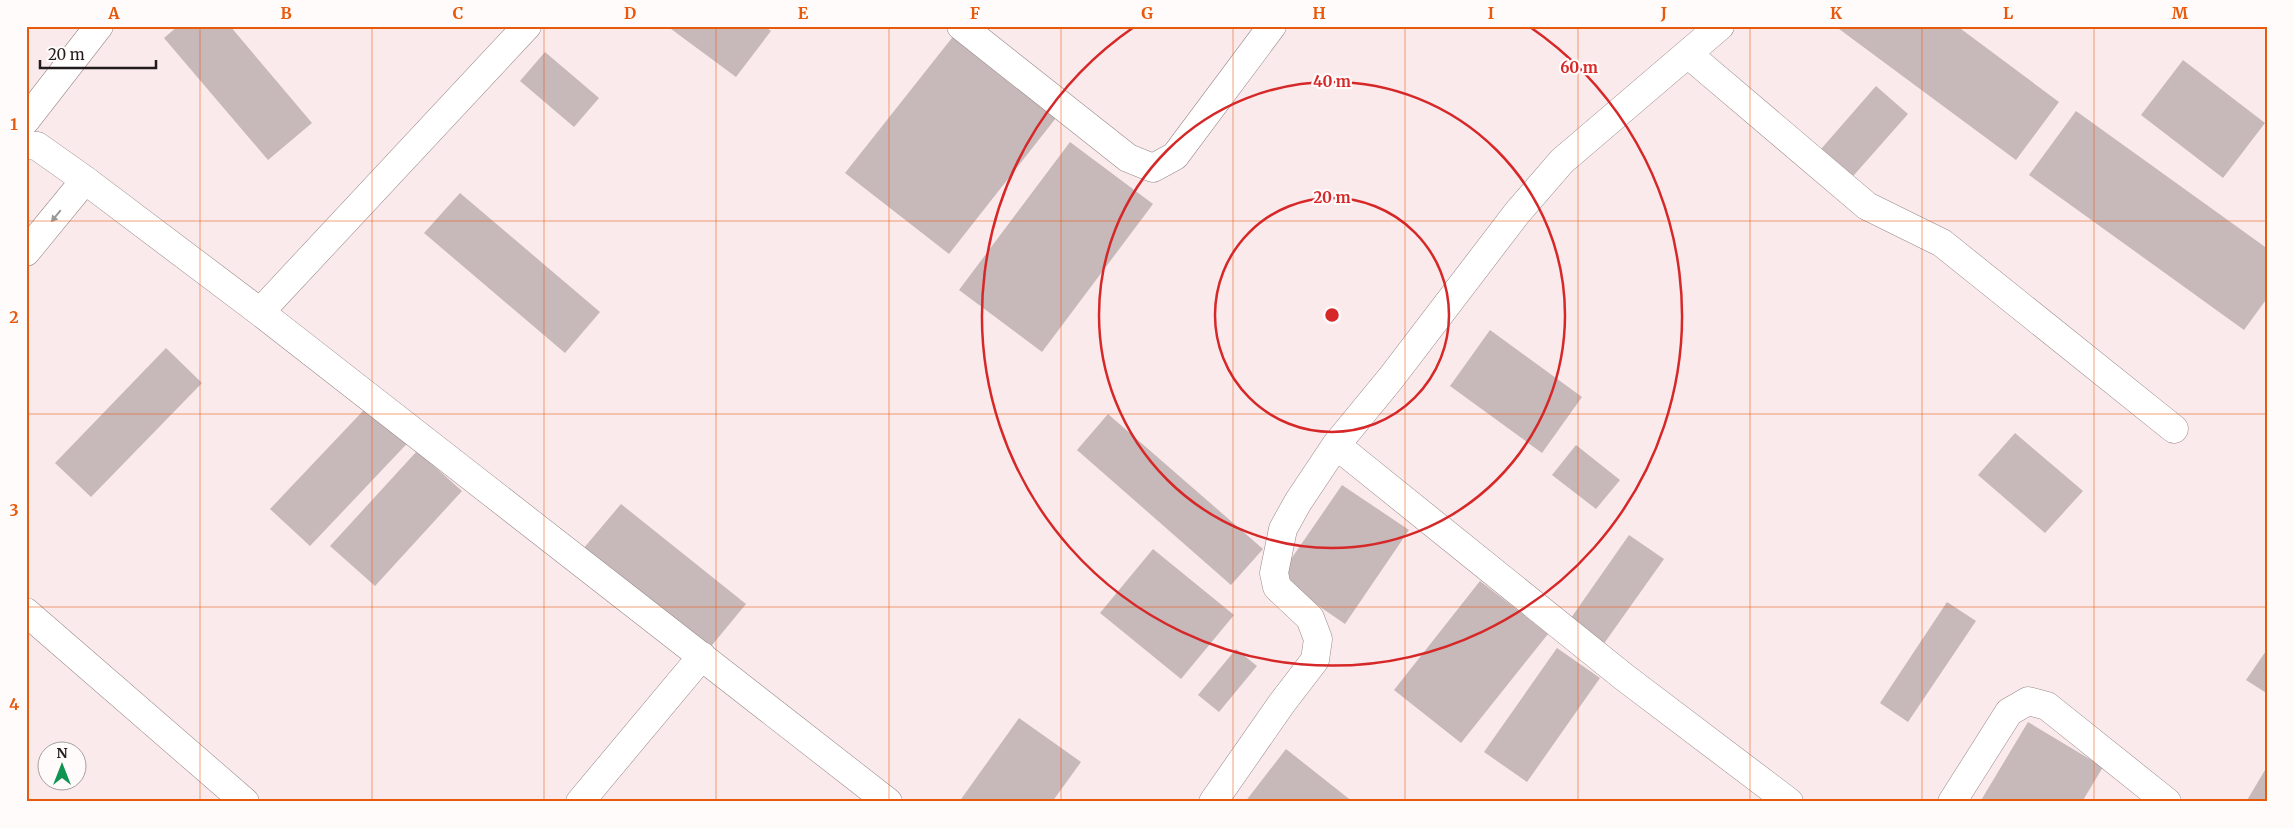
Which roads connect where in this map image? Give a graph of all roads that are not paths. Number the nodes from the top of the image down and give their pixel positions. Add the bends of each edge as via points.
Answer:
1 (99, 26) edge
2 (527, 26) edge
3 (961, 26) edge
4 (1272, 26) edge
5 (1720, 26) edge
6 (1688, 54) junction
7 (26, 120) edge
8 (26, 145) edge
9 (85, 180) junction
10 (26, 252) edge
11 (260, 312) junction
12 (2174, 429) dead end
13 (1336, 445) junction
14 (26, 612) edge
15 (702, 656) junction
16 (245, 802) edge
17 (580, 802) edge
18 (888, 802) edge
19 (1213, 802) edge
20 (1789, 802) edge
21 (1952, 802) edge
22 (2167, 802) edge

1 - 7 street
2 - 11 street
3 - 4 street via 1128,158 1153,168 1175,156
5 - 6 street
6 - 12 street via 1867,206 1942,243
6 - 13 street via 1562,161 1517,213
8 - 9 street via 37,146
9 -> 10 street
9 - 11 street
11 - 15 street
13 - 19 street via 1283,530 1274,573 1277,587 1310,618 1318,639 1315,660
13 - 20 street via 1624,678
14 - 16 street
15 - 17 street
15 - 18 street
21 - 22 street via 2009,712 2028,701 2047,706

